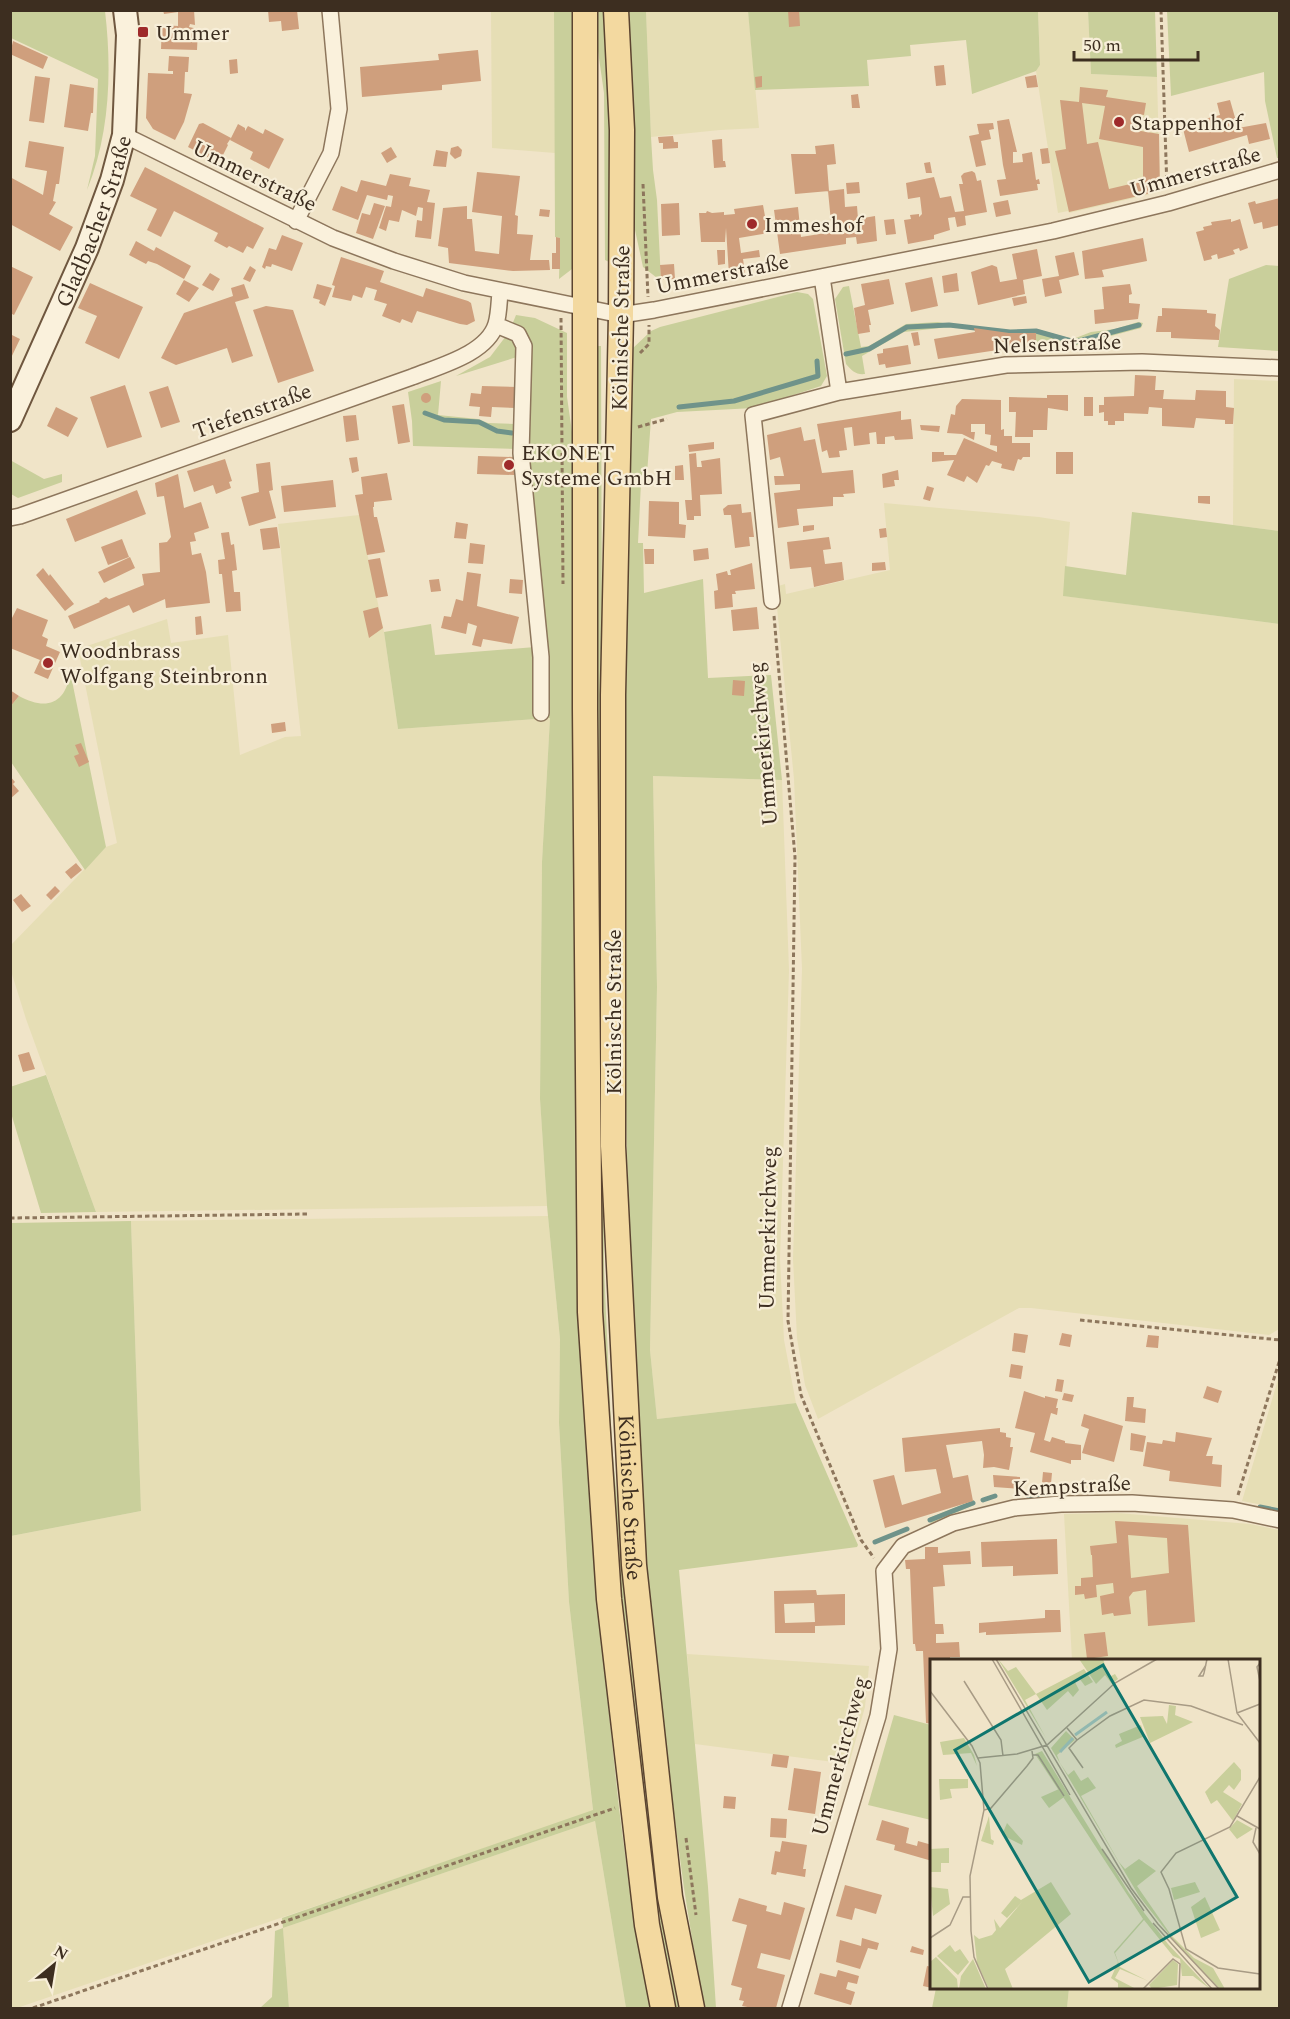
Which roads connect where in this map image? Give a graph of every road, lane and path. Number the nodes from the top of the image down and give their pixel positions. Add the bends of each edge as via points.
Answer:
1 (125, 10) edge
2 (330, 10) edge
3 (585, 10) edge
4 (616, 10) edge
5 (1161, 10) edge
6 (124, 135) junction
7 (1280, 170) edge
8 (643, 178) dead end
9 (1168, 203) junction
10 (296, 221) junction
11 (822, 277) junction
12 (500, 292) junction
13 (585, 307) junction
14 (649, 310) junction
15 (621, 315) junction
16 (496, 325) junction
17 (637, 357) dead end
18 (1280, 368) edge
19 (839, 392) junction
20 (667, 419) dead end
21 (10, 420) edge
22 (636, 427) dead end
23 (10, 518) edge
24 (772, 601) joint
25 (541, 713) dead end
26 (307, 1214) dead end
27 (10, 1218) edge
28 (1080, 1320) dead end
29 (1280, 1340) edge
30 (1280, 1359) edge
31 (1233, 1510) junction
32 (1280, 1520) edge
33 (884, 1571) junction
34 (616, 1807) dead end
35 (686, 1838) dead end
36 (696, 1918) dead end
37 (33, 2008) edge
38 (663, 2008) edge
39 (692, 2008) edge
40 (790, 2008) edge

1 - 6 main road, Gladbacher Straße via 128,35
2 - 10 street via 339,109 331,153
3 - 13 main road, Kölnische Straße
4 - 15 main road, Kölnische Straße via 622,130
5 - 9 path
6 - 10 street, Ummerstraße
6 - 21 main road, Gladbacher Straße via 87,248
7 - 9 street, Ummerstraße
8 - 14 path
9 - 11 street, Ummerstraße via 1053,231
10 - 12 street, Ummerstraße via 394,261
11 - 14 street, Ummerstraße
11 - 19 street
12 - 13 street, Ummerstraße
12 - 16 street
13 - 15 street, Ummerstraße
13 - 38 main road, Kölnische Straße via 590,1312 609,1599 648,1925
14 - 15 street, Ummerstraße
14 - 17 path via 649,344
15 - 39 main road, Kölnische Straße via 613,706 613,1146 634,1565 670,1897
16 - 23 street, Tiefenstraße via 480,347 412,377
16 - 25 street via 518,334 524,346 521,453 541,657
18 - 19 street, Nelsenstraße via 1142,362 1006,365
19 - 24 street, Nelsenstraße via 753,415
20 - 22 path
24 - 33 path, Ummerkirchweg via 795,857 788,1321 801,1395 861,1540
26 - 27 path
28 - 29 path
30 - 31 path
31 - 32 street, Kempstraße
31 - 33 street, Kempstraße via 1132,1503 1014,1508 953,1523 903,1546
33 - 40 street, Ummerkirchweg via 889,1649 878,1716
34 - 37 path
35 - 36 path

